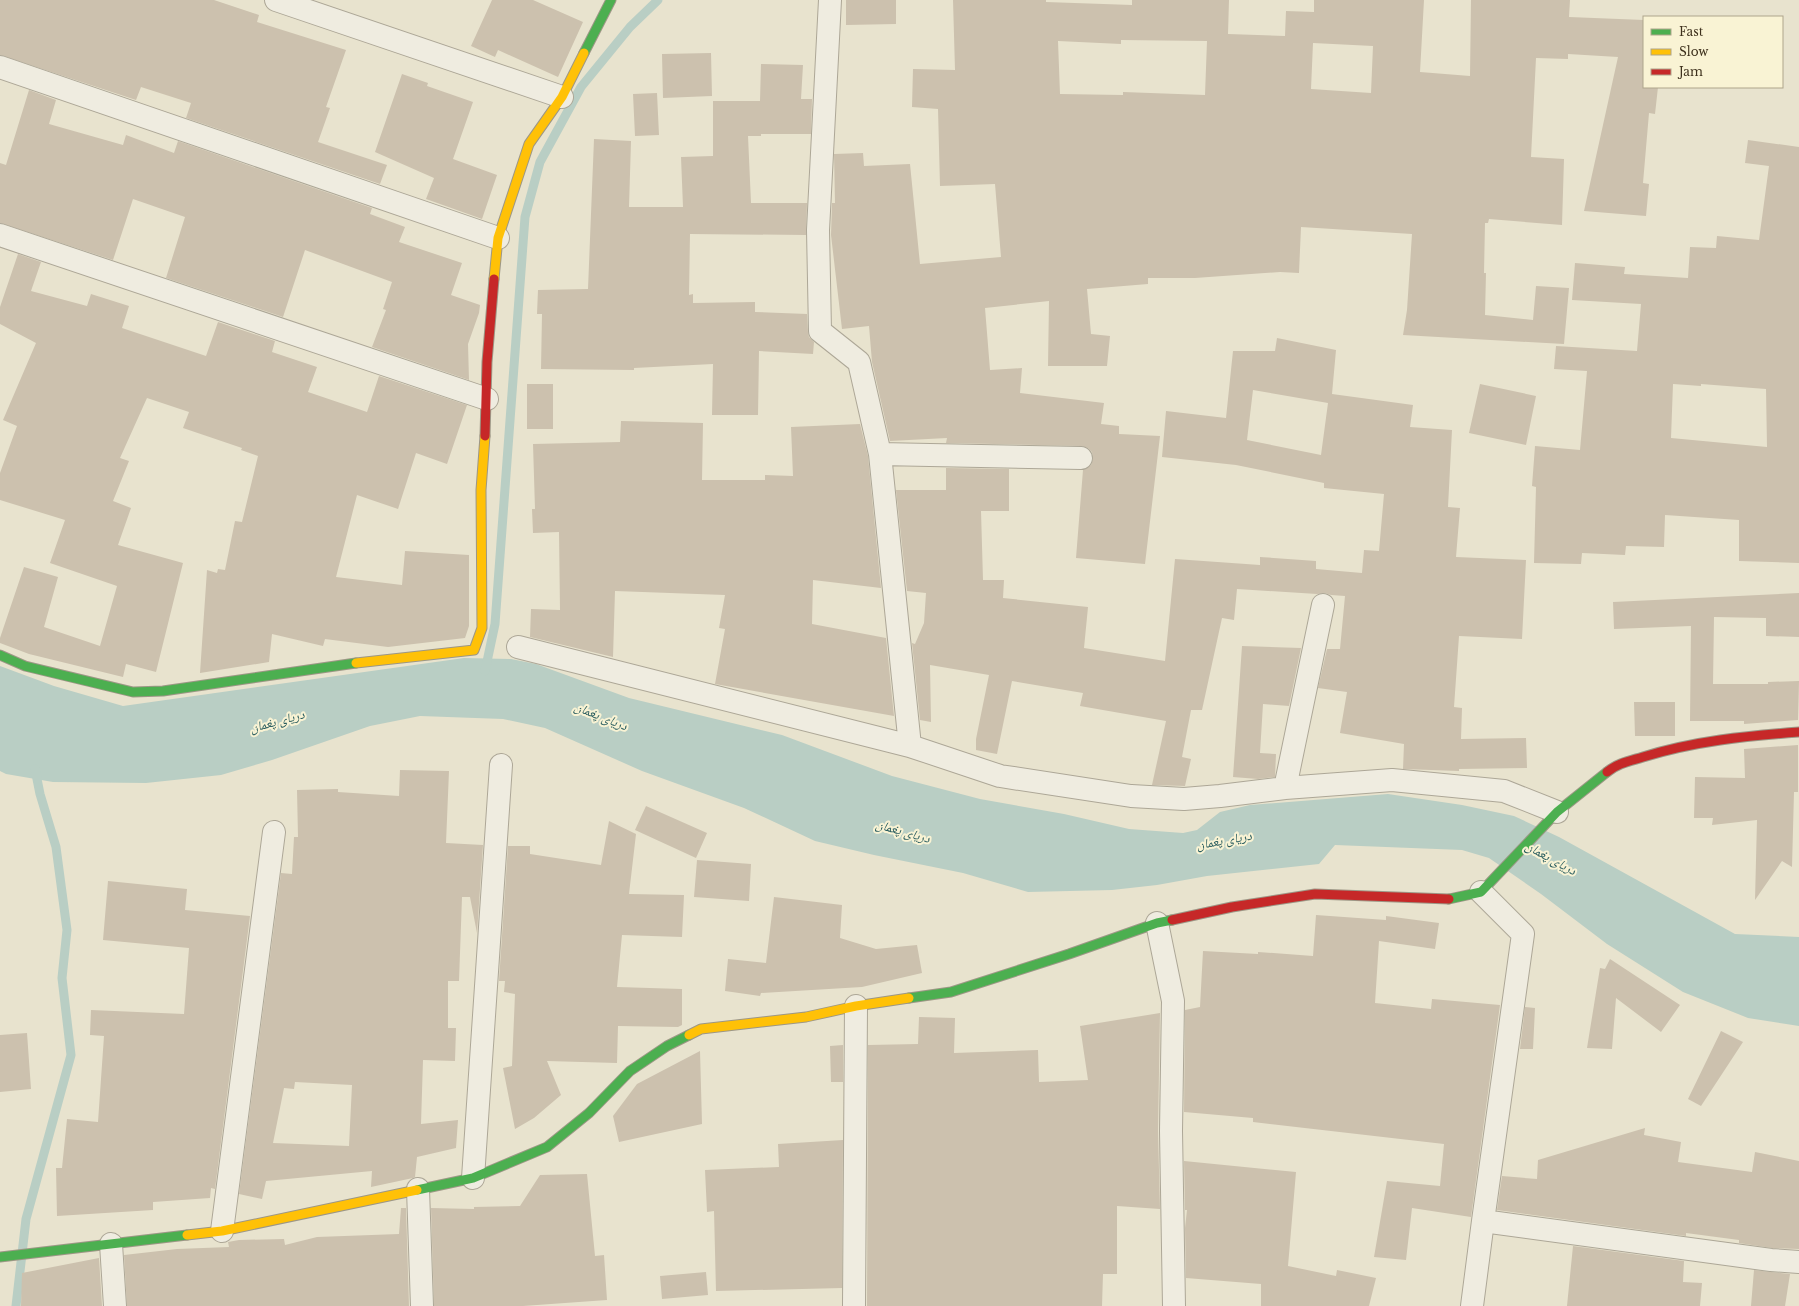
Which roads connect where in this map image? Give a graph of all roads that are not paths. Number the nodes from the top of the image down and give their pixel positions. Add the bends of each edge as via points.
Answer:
1 (276, 0) edge
2 (611, 0) edge
3 (830, 0) edge
4 (0, 67) edge
5 (562, 97) junction
6 (0, 235) edge
7 (498, 238) junction
8 (487, 399) junction
9 (880, 454) junction
10 (1081, 458) dead end
11 (1323, 605) dead end
12 (518, 647) dead end
13 (0, 655) edge
14 (1799, 732) edge
15 (910, 746) junction
16 (501, 765) dead end
17 (1286, 788) junction
18 (1553, 816) junction
19 (274, 832) dead end
20 (1481, 892) junction
21 (1157, 923) junction
22 (856, 1006) junction
23 (473, 1178) junction
24 (418, 1189) junction
25 (1483, 1221) junction
26 (222, 1231) junction
27 (112, 1244) junction
28 (3, 1256) edge
29 (1799, 1262) edge
30 (115, 1306) edge
31 (422, 1306) edge
32 (854, 1306) edge
33 (1174, 1306) edge
34 (1472, 1306) edge

1 - 5 street
2 - 5 street
3 - 9 street via 818,230 820,331 859,362
4 - 7 street
5 - 7 street via 529,144
6 - 8 street
7 - 8 street via 487,362
8 - 13 street via 481,490 482,628 474,650 329,666 163,692 133,692 25,666
9 - 10 street
9 - 15 street
11 - 17 street
12 - 15 street
14 - 18 street via 1728,738 1661,751 1616,765
15 - 17 street via 1000,776 1131,796 1184,799
16 - 23 street
17 - 18 street via 1392,780 1504,791
18 - 20 street
19 - 26 street
20 - 21 street via 1446,900 1315,894 1232,906
20 - 25 street via 1523,934
21 - 22 street via 951,992
21 - 33 street via 1173,1001 1171,1131
22 - 23 street via 806,1017 701,1028 667,1046 630,1071 589,1113 547,1147
22 - 32 street
23 - 24 street
24 - 26 street
24 - 31 street
25 - 29 street
25 - 34 street
26 - 27 street
27 - 28 street
27 - 30 street

